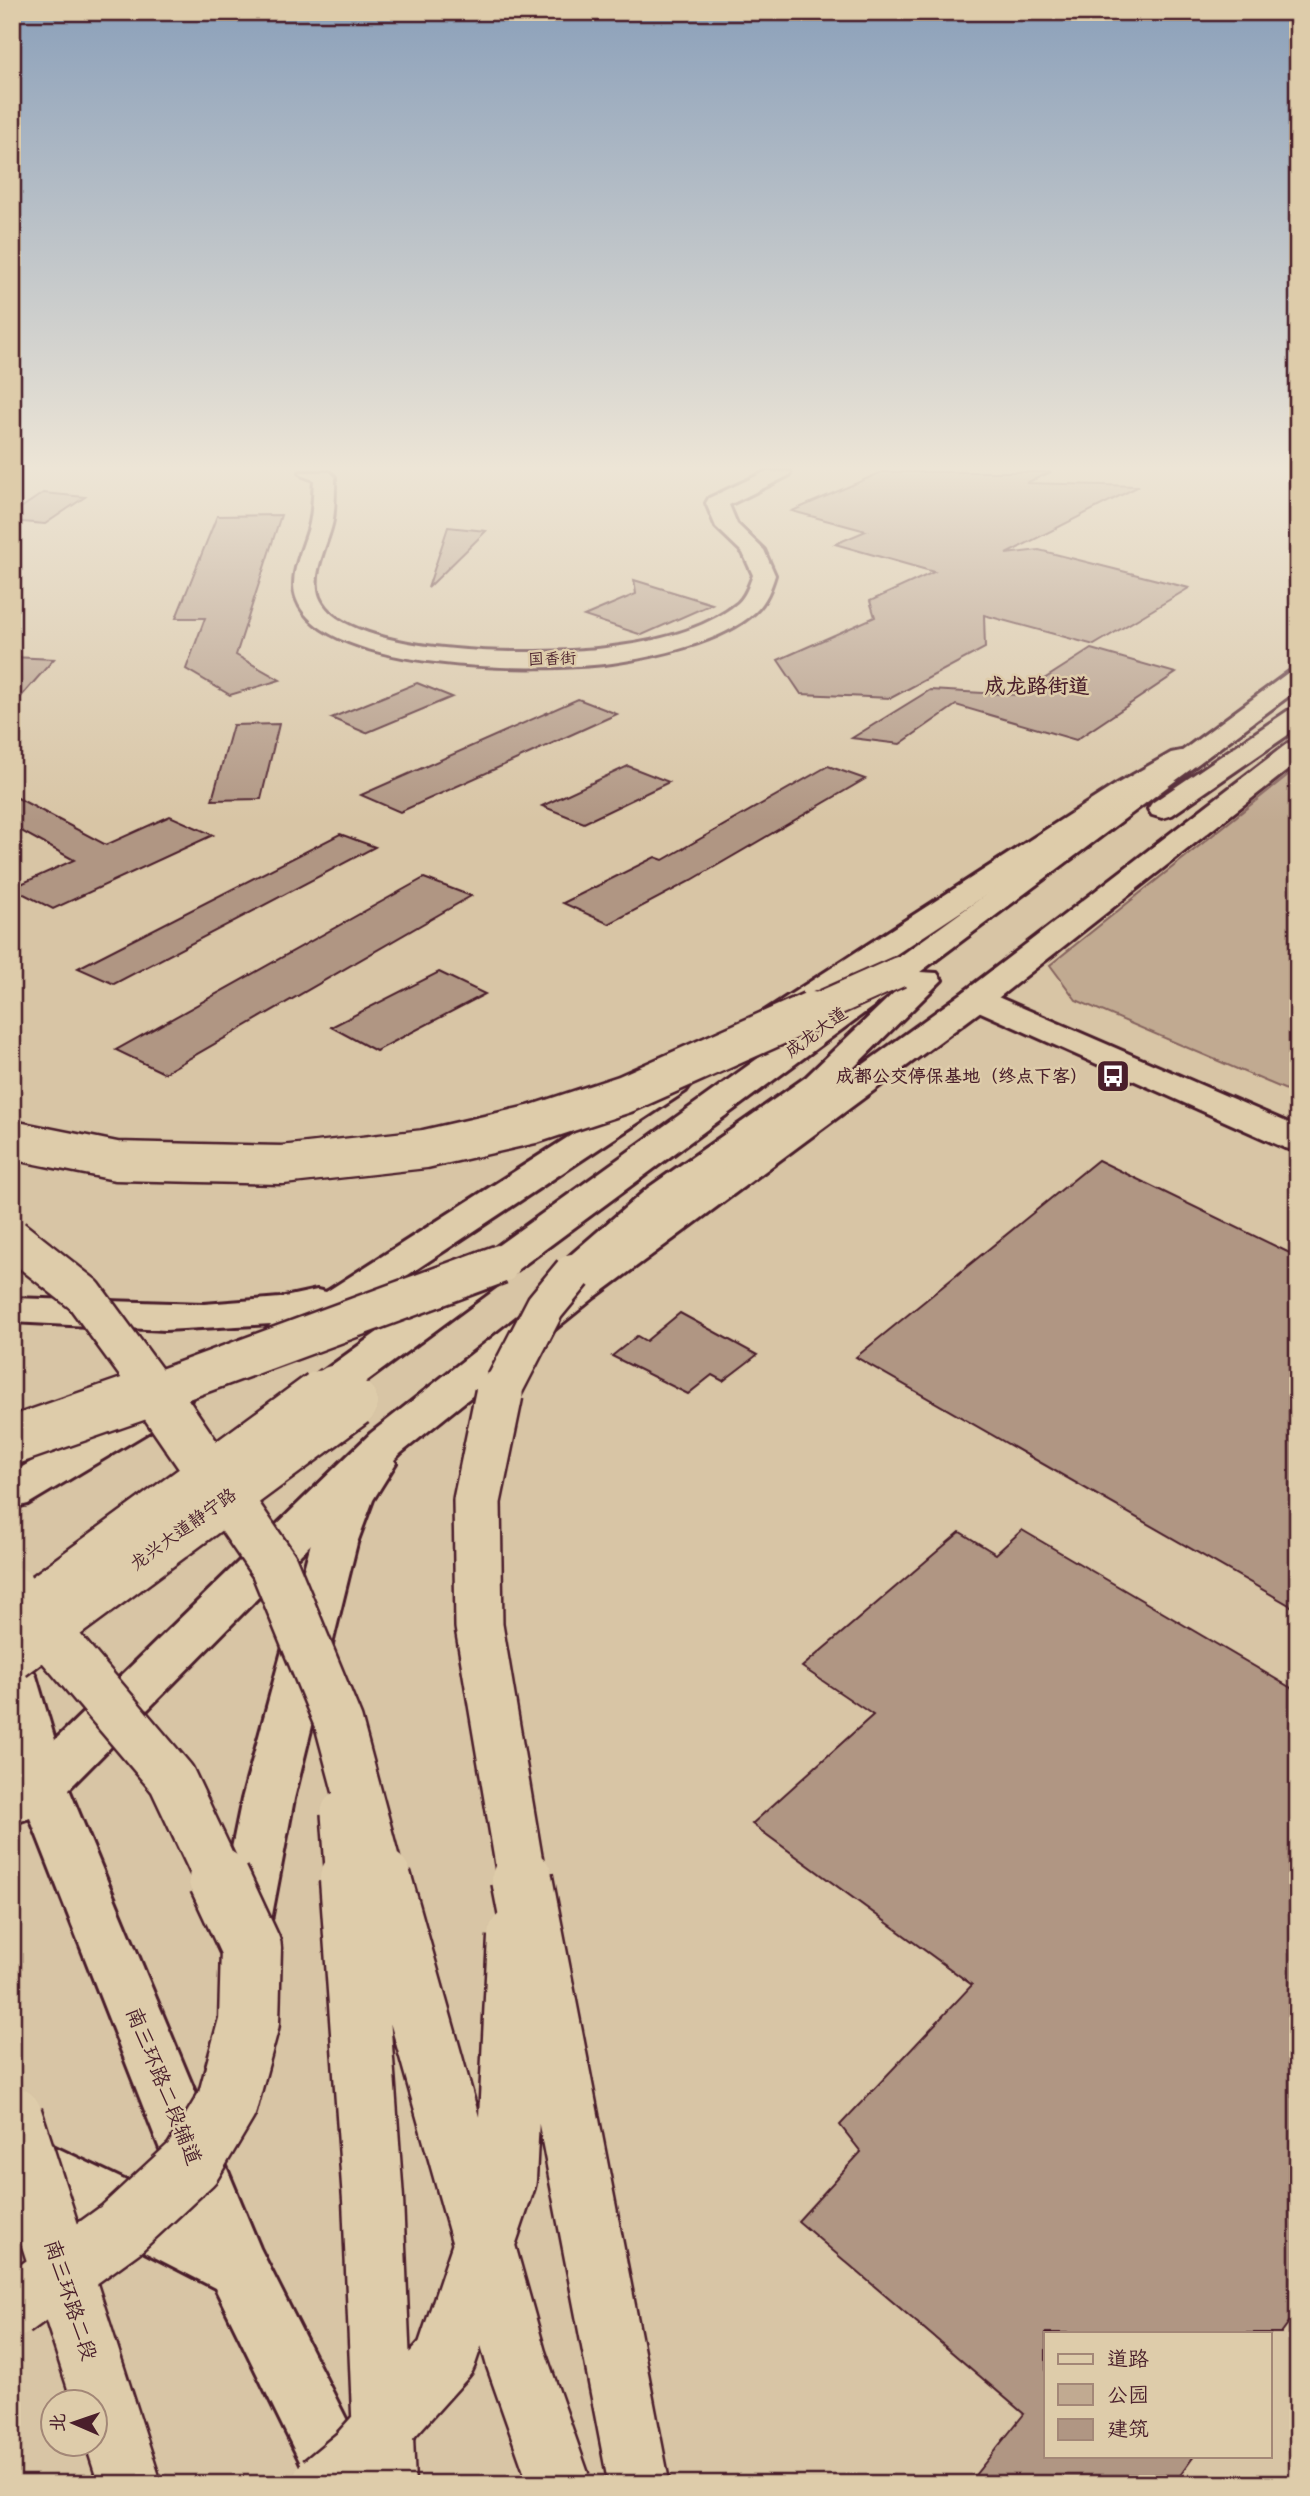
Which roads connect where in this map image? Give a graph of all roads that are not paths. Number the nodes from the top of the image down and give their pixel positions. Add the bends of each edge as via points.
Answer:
1 (305, 588) edge
2 (759, 588) edge
3 (1298, 677) edge
4 (1298, 716) edge
5 (1213, 740) junction
6 (1298, 749) edge
7 (1086, 849) junction
8 (912, 976) junction
9 (986, 991) junction
10 (1298, 1118) edge
11 (12, 1140) edge
12 (1298, 1140) edge
13 (12, 1238) edge
14 (500, 1264) junction
15 (12, 1273) edge
16 (353, 1293) junction
17 (12, 1310) edge
18 (140, 1370) junction
19 (343, 1394) junction
20 (12, 1441) edge
21 (386, 1443) junction
22 (12, 1493) edge
23 (12, 1590) edge
24 (12, 1619) edge
25 (12, 1656) edge
26 (12, 1676) edge
27 (339, 1724) junction
28 (27, 1793) edge
29 (521, 1874) junction
30 (12, 2117) edge
31 (196, 2163) junction
32 (12, 2181) edge
33 (236, 2267) junction
34 (12, 2308) edge
35 (130, 2484) edge
36 (323, 2484) edge
37 (346, 2484) edge
38 (385, 2484) edge
39 (560, 2484) edge
40 (639, 2484) edge

1 - 2 main road, 国香街 via 319,618 360,640 481,659 531,660 647,649 726,620 745,608
3 - 5 main road, 成龙大道
4 - 7 main road, 成龙大道
5 - 7 main road, 成龙大道
5 - 16 main road via 1102,806
6 - 9 main road
7 - 8 main road, 成龙大道
8 - 11 main road, bridge via 625,1094 534,1124 425,1149 282,1165 116,1161
8 - 14 main road, 成龙大道, bridge
8 - 19 main road, 成龙大道
8 - 29 main road, bridge via 818,1084 661,1196 573,1273 545,1307 499,1394 477,1501 479,1626
9 - 10 main road
9 - 12 main road
9 - 21 main road via 581,1288
13 - 18 main road, bridge via 83,1295
14 - 19 main road, 成龙大道, bridge
14 - 20 main road, bridge
15 - 18 main road, bridge via 42,1290
16 - 17 main road via 280,1312 231,1318
16 - 22 main road
18 - 27 main road, bridge via 274,1566
19 - 24 main road, 龙兴大道静宁路, bridge
19 - 25 main road, 龙兴大道静宁路, bridge
21 - 28 main road
21 - 31 main road via 352,1498 334,1543 268,1798
23 - 34 main road, bridge via 172,1779 251,1948 249,2022 227,2105 192,2163 121,2229
26 - 28 main road, 南三环路二段辅道
27 - 38 main road, bridge via 373,2199
27 - 39 main road, bridge via 516,2359
28 - 31 main road, 南三环路二段辅道
29 - 36 main road, bridge via 506,2179 446,2357 358,2455
29 - 40 main road, bridge
30 - 35 main road, 南三环路二段, bridge
31 - 33 main road, 南三环路二段辅道
32 - 33 main road via 53,2174
33 - 37 main road, 南三环路二段辅道

